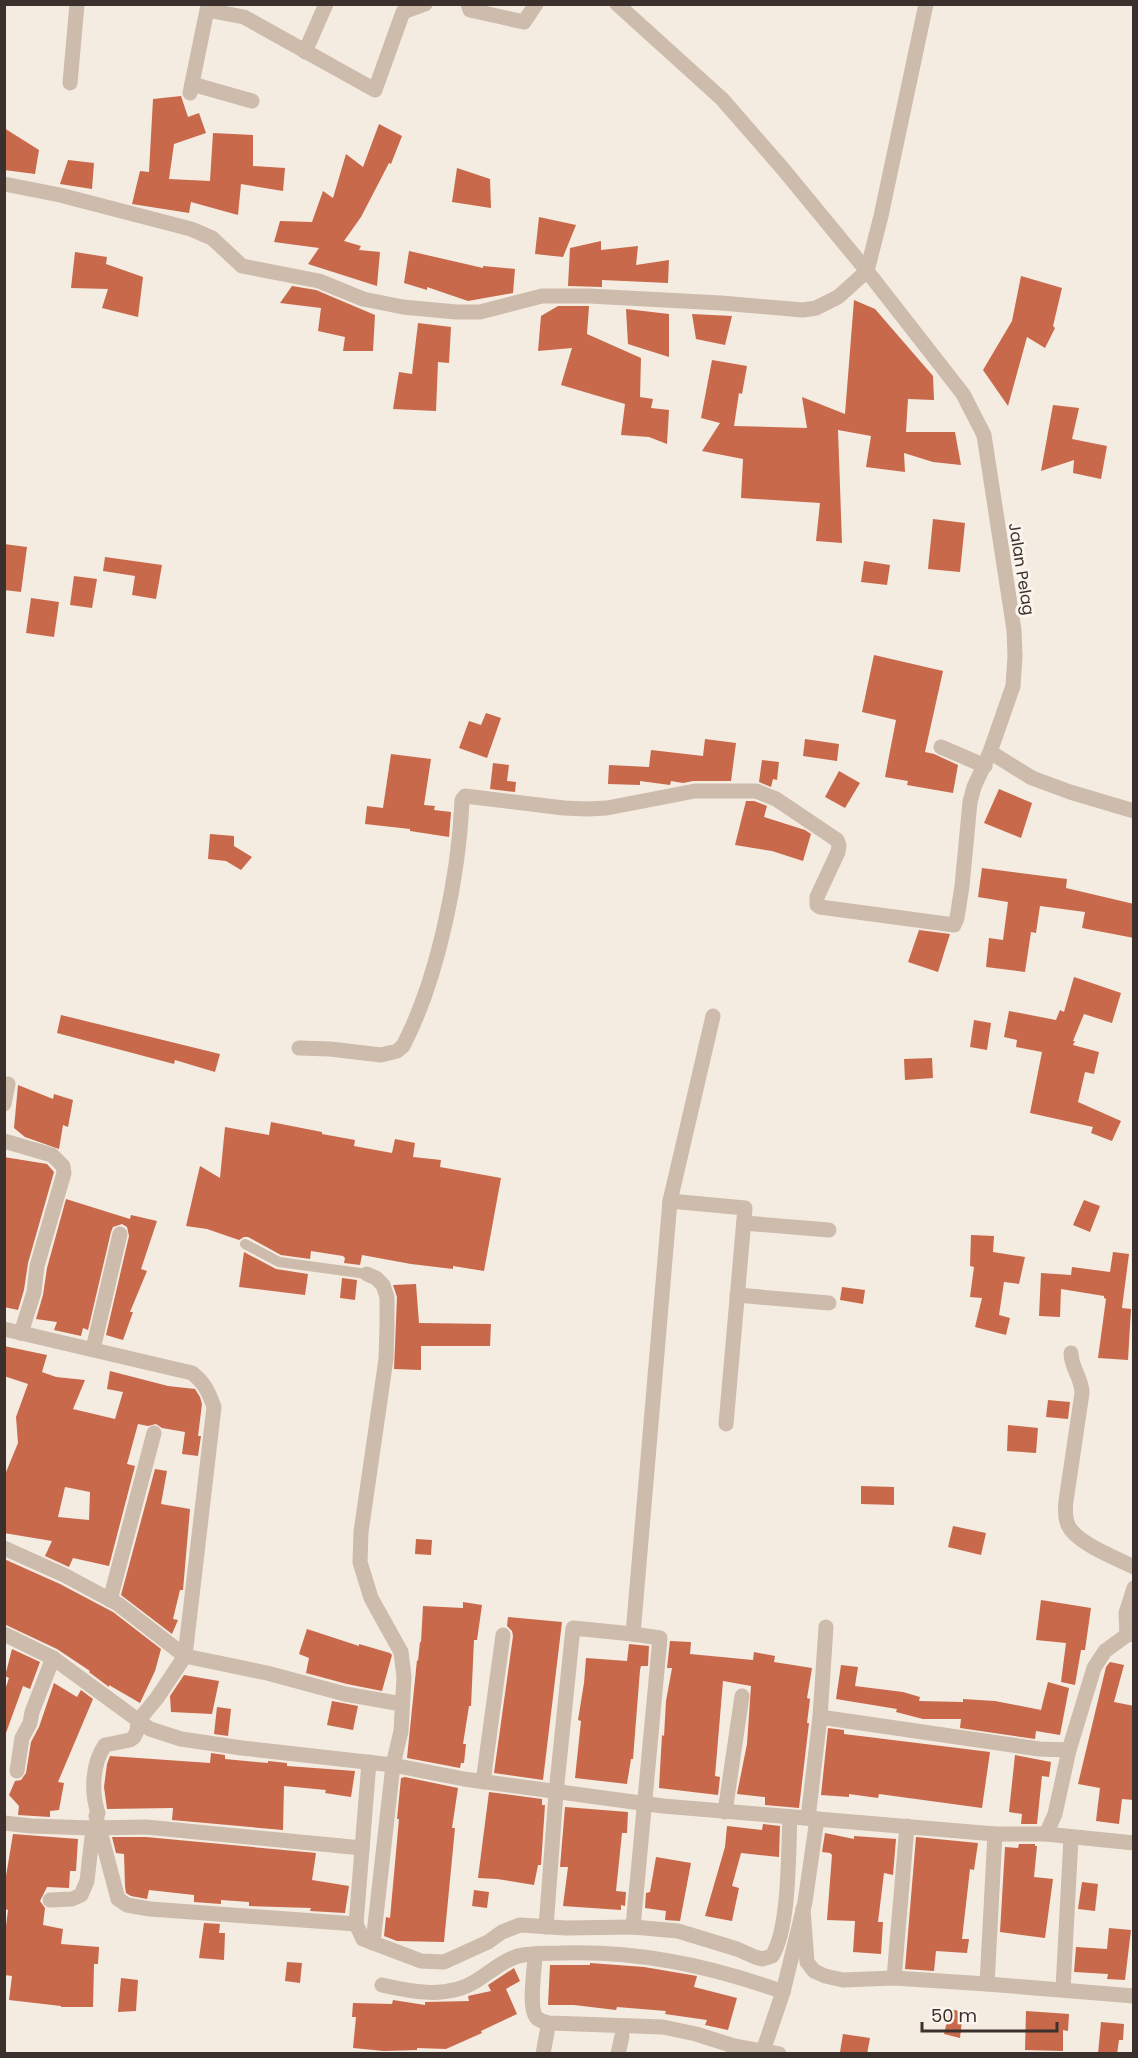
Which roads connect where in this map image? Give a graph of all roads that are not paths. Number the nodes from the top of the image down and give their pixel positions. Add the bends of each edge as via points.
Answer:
1 (77, 4) edge
2 (326, 4) edge
3 (424, 4) edge
4 (468, 4) edge
5 (536, 4) edge
6 (617, 4) edge
7 (926, 4) edge
8 (246, 11) edge
9 (306, 52) junction
10 (70, 82) dead end
11 (252, 101) dead end
12 (4, 184) edge
13 (867, 271) junction
14 (941, 747) dead end
15 (988, 759) junction
16 (1134, 811) edge
17 (713, 1016) dead end
18 (299, 1048) dead end
19 (8, 1084) dead end
20 (4, 1104) edge
21 (4, 1141) edge
22 (670, 1201) junction
23 (744, 1223) junction
24 (829, 1230) dead end
25 (120, 1234) dead end
26 (244, 1244) dead end
27 (367, 1274) joint
28 (738, 1295) junction
29 (829, 1303) dead end
30 (4, 1329) edge
31 (21, 1333) junction
32 (93, 1349) junction
33 (1071, 1353) dead end
34 (726, 1424) dead end
35 (154, 1433) dead end
36 (4, 1548) edge
37 (1134, 1567) edge
38 (1134, 1588) edge
39 (110, 1600) junction
40 (826, 1627) dead end
41 (4, 1634) edge
42 (633, 1634) junction
43 (1130, 1634) edge
44 (502, 1635) dead end
45 (185, 1656) junction
46 (53, 1658) junction
47 (742, 1696) dead end
48 (402, 1704) junction
49 (820, 1717) junction
50 (138, 1721) junction
51 (1069, 1750) junction
52 (369, 1762) junction
53 (393, 1764) junction
54 (17, 1771) dead end
55 (483, 1782) junction
56 (556, 1793) junction
57 (643, 1803) junction
58 (724, 1812) junction
59 (790, 1817) junction
60 (813, 1819) junction
61 (4, 1823) edge
62 (907, 1826) junction
63 (97, 1828) junction
64 (1134, 1828) edge
65 (995, 1834) junction
66 (1046, 1834) junction
67 (1071, 1838) junction
68 (1131, 1843) edge
69 (362, 1848) junction
70 (50, 1900) dead end
71 (803, 1910) junction
72 (356, 1924) junction
73 (546, 1927) junction
74 (633, 1927) junction
75 (373, 1943) junction
76 (536, 1954) junction
77 (894, 1978) junction
78 (987, 1984) junction
79 (382, 1985) dead end
80 (1063, 1989) junction
81 (783, 1992) junction
82 (1134, 1996) edge
83 (547, 2032) dead end
84 (622, 2036) dead end
85 (762, 2051) edge
86 (543, 2054) edge
87 (618, 2054) edge
88 (779, 2054) edge

1 - 10 street
2 - 9 street
3 - 9 street via 403,12 375,90
4 - 5 street via 470,10 524,22
6 - 13 street, Jalan Pelag via 722,99
7 - 13 street
8 - 9 street
8 - 11 street via 207,10 191,89
12 - 13 street via 203,233 251,270 320,281 363,299 403,307 480,312 542,296 589,296 803,310 838,297
13 - 15 street, Jalan Pelag via 963,394 984,435 1015,656 1013,686
14 - 15 street
15 - 16 street via 1070,792
15 - 18 street, Jalan Pelag via 970,802 957,918 950,925 820,907 816,901 838,852 837,840 776,799 756,791 695,791 587,809 465,796 447,913 425,993 403,1046 381,1055
17 - 22 street
19 - 20 street
21 - 31 street via 51,1155 63,1166 64,1173
22 - 23 street via 745,1208
22 - 42 street
23 - 24 street
23 - 28 street
25 - 32 street
26 - 27 lane via 279,1262
27 - 48 street via 383,1286 387,1326 360,1562 371,1598 401,1652
28 - 29 street
28 - 34 street
30 - 31 street
31 - 32 street
32 - 45 street via 192,1373 208,1389 214,1407
33 - 37 street via 1082,1393 1065,1514 1074,1534
35 - 39 street
36 - 39 street
38 - 43 street via 1126,1613
39 - 45 street
40 - 49 street
41 - 46 street
42 - 56 street via 573,1628
42 - 57 street via 660,1638
43 - 51 street via 1105,1651 1094,1668
44 - 55 street
45 - 48 street
45 - 50 street
46 - 50 street
46 - 54 street via 22,1738
47 - 58 street
48 - 53 street via 401,1731
49 - 51 street
49 - 60 street
50 - 52 street via 181,1739
50 - 63 street via 134,1737 105,1745 100,1752 94,1787
51 - 66 street via 1055,1814
52 - 53 street
52 - 69 street
53 - 55 street
53 - 75 street
55 - 56 street
56 - 57 street
56 - 73 street
57 - 58 street
57 - 74 street
58 - 59 street
59 - 60 street
59 - 74 street via 786,1893 779,1941 772,1956 762,1959 678,1931
60 - 62 street
60 - 71 street
61 - 63 street
62 - 65 street
62 - 77 street
63 - 69 street via 146,1827
63 - 70 street via 81,1895
63 - 72 street via 114,1890 127,1905 210,1915
64 - 68 street
65 - 66 street
65 - 78 street
66 - 67 street
67 - 68 street
67 - 80 street
69 - 72 street
71 - 77 street via 807,1962 814,1971 843,1980
71 - 81 street
72 - 75 street via 360,1937
73 - 74 street
73 - 75 street via 530,1924 512,1928 444,1962 421,1961
76 - 79 street via 512,1958 474,1982 452,1990 407,1991
76 - 81 street via 630,1955 691,1965
76 - 85 street via 532,2007 541,2021 663,2027
77 - 78 street
78 - 80 street
80 - 82 street
81 - 85 street
83 - 86 street
84 - 87 street
85 - 88 street

